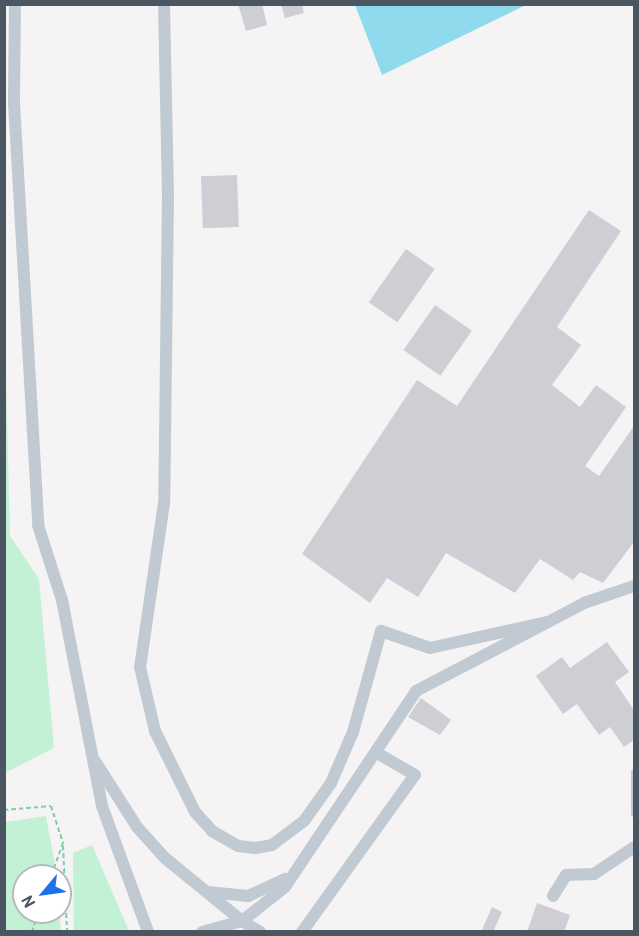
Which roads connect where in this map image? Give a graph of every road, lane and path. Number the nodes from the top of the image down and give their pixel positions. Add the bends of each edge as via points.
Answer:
1 (15, 4) edge
2 (164, 4) edge
3 (634, 586) edge
4 (547, 622) junction
5 (90, 753) junction
6 (377, 753) junction
7 (634, 772) edge
8 (4, 810) edge
9 (634, 814) edge
10 (63, 843) junction
11 (634, 847) edge
12 (55, 864) edge
13 (296, 872) junction
14 (204, 891) junction
15 (553, 896) dead end
16 (242, 921) junction
17 (67, 932) edge
18 (148, 932) edge
19 (202, 932) edge
20 (260, 932) edge
21 (302, 932) edge

1 - 5 street via 14,103 38,525 62,600
2 - 4 street via 168,194 164,502 140,667 155,731 195,812 212,831 238,846 255,848 272,845 304,821 331,783 353,732 381,631 429,648
3 - 4 street
4 - 6 street via 416,691
5 - 14 street via 137,827
5 - 18 street via 102,806
6 - 13 street
6 - 21 street via 415,775
7 - 9 lane
8 - 10 path via 51,806
10 - 12 path
10 - 17 path
11 - 15 street via 594,874 566,875
13 - 14 street via 248,896
13 - 16 street via 285,887
14 - 16 street
16 - 19 street
16 - 20 street

